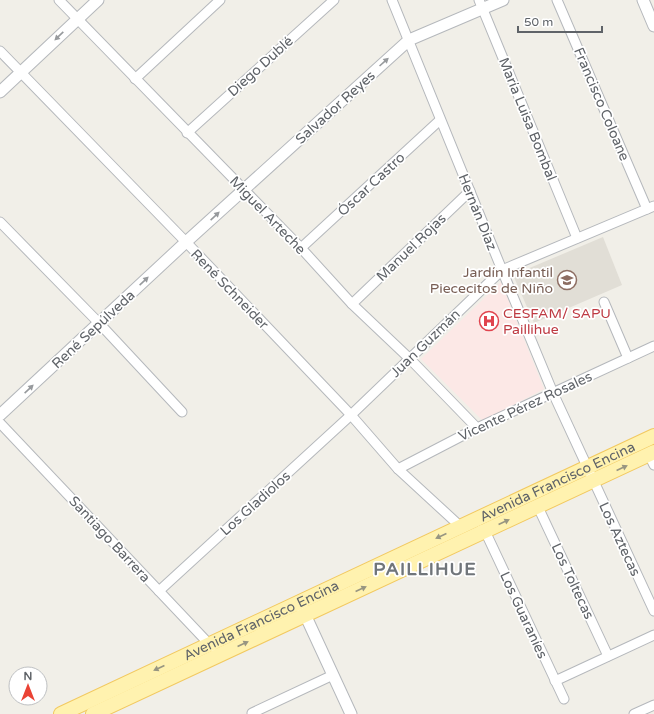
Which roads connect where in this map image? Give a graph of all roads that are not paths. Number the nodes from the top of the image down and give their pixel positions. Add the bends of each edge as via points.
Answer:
1 (59, 0) edge
2 (98, 0) edge
3 (220, 0) edge
4 (334, 0) edge
5 (392, 0) edge
6 (502, 0) edge
7 (557, 0) edge
8 (643, 0) edge
9 (481, 4) edge
10 (77, 19) junction
11 (654, 26) edge
12 (409, 40) junction
13 (0, 50) edge
14 (21, 72) junction
15 (135, 79) junction
16 (0, 92) edge
17 (440, 120) junction
18 (187, 132) junction
19 (244, 190) junction
20 (470, 191) junction
21 (650, 207) edge
22 (0, 222) edge
23 (577, 238) junction
24 (186, 242) junction
25 (301, 248) junction
26 (502, 270) junction
27 (604, 302) dead end
28 (352, 304) junction
29 (99, 323) junction
30 (654, 346) edge
31 (628, 358) junction
32 (410, 359) junction
33 (553, 393) junction
34 (182, 412) dead end
35 (0, 415) edge
36 (351, 415) junction
37 (0, 422) edge
38 (477, 428) junction
39 (654, 436) edge
40 (652, 457) edge
41 (587, 467) junction
42 (398, 469) junction
43 (593, 481) junction
44 (538, 507) junction
45 (460, 527) junction
46 (485, 531) junction
47 (159, 591) junction
48 (299, 602) junction
49 (654, 611) edge
50 (305, 615) junction
51 (654, 635) edge
52 (209, 645) junction
53 (220, 655) junction
54 (608, 656) junction
55 (333, 675) junction
56 (555, 680) junction
57 (564, 699) dead end
58 (654, 705) edge
59 (252, 713) dead end
60 (61, 714) edge
61 (93, 714) edge
62 (351, 714) edge
63 (634, 714) edge

1 - 10 street, Miguel Arteche
2 - 10 street
3 - 15 street
4 - 18 street, Diego Dublé
5 - 12 street, Hernán Díaz
6 - 9 street, Salvador Reyes
7 - 21 street, Francisco Coloane
8 - 11 street
9 - 12 street, Salvador Reyes
9 - 23 street, María Luisa Bombal
10 -> 14 street
10 - 15 street, Miguel Arteche
12 - 17 street, Hernán Díaz
19 -> 12 street, Salvador Reyes
13 - 14 street, René Schneider
14 - 16 street
14 - 24 street, René Schneider
15 - 18 street, Miguel Arteche
17 - 20 street, Hernán Díaz
17 - 25 street, Óscar Castro
18 - 19 street, Miguel Arteche
24 -> 19 street, Salvador Reyes
19 - 25 street, Miguel Arteche
20 - 26 street, Hernán Díaz
20 - 28 street, Manuel Rojas
21 - 23 street, Juan Guzmán
22 - 29 street
23 - 26 street, Juan Guzmán
29 -> 24 street, René Sepúlveda
24 - 36 street, René Schneider
25 - 28 street, Miguel Arteche
26 - 32 street, Juan Guzmán
26 - 33 street, Hernán Díaz
27 - 31 street
28 - 32 street, Miguel Arteche
29 - 34 street
35 -> 29 street, René Sepúlveda
30 - 31 street, Vicente Pérez Rosales
31 - 33 street, Vicente Pérez Rosales
32 - 36 street, Juan Guzmán
32 - 38 street, Miguel Arteche
33 - 38 street, Vicente Pérez Rosales
33 - 41 street, Hernán Díaz
36 - 42 street, René Schneider
36 - 47 street, Los Gladiolos
37 - 47 street, Santiago Barrera
38 - 42 street, Vicente Pérez Rosales
39 - 41 main road, Avenida Francisco Encina
43 -> 40 main road, Avenida Francisco Encina
41 - 43 street, Los Aztecas
41 - 45 main road, Avenida Francisco Encina
42 - 45 street, René Schneider
43 - 44 main road, Avenida Francisco Encina
43 - 49 street, Los Aztecas
46 -> 44 main road, Avenida Francisco Encina
44 - 54 street, Los Toltecas
45 - 46 street, Avenida Francisco Encina
45 -> 48 main road, Avenida Francisco Encina
50 -> 46 main road, Avenida Francisco Encina
46 - 56 street, Los Guaraníes
47 - 52 street, Santiago Barrera
48 - 50 street
48 - 52 main road, Avenida Francisco Encina
53 -> 50 main road, Avenida Francisco Encina
50 - 55 street
51 - 54 street
52 - 53 street, Santiago Barrera
52 -> 60 main road, Avenida Francisco Encina
53 - 61 main road, Avenida Francisco Encina
54 - 56 street
55 - 59 street
55 - 62 street
56 - 57 street, Los Guaraníes
58 - 63 street

